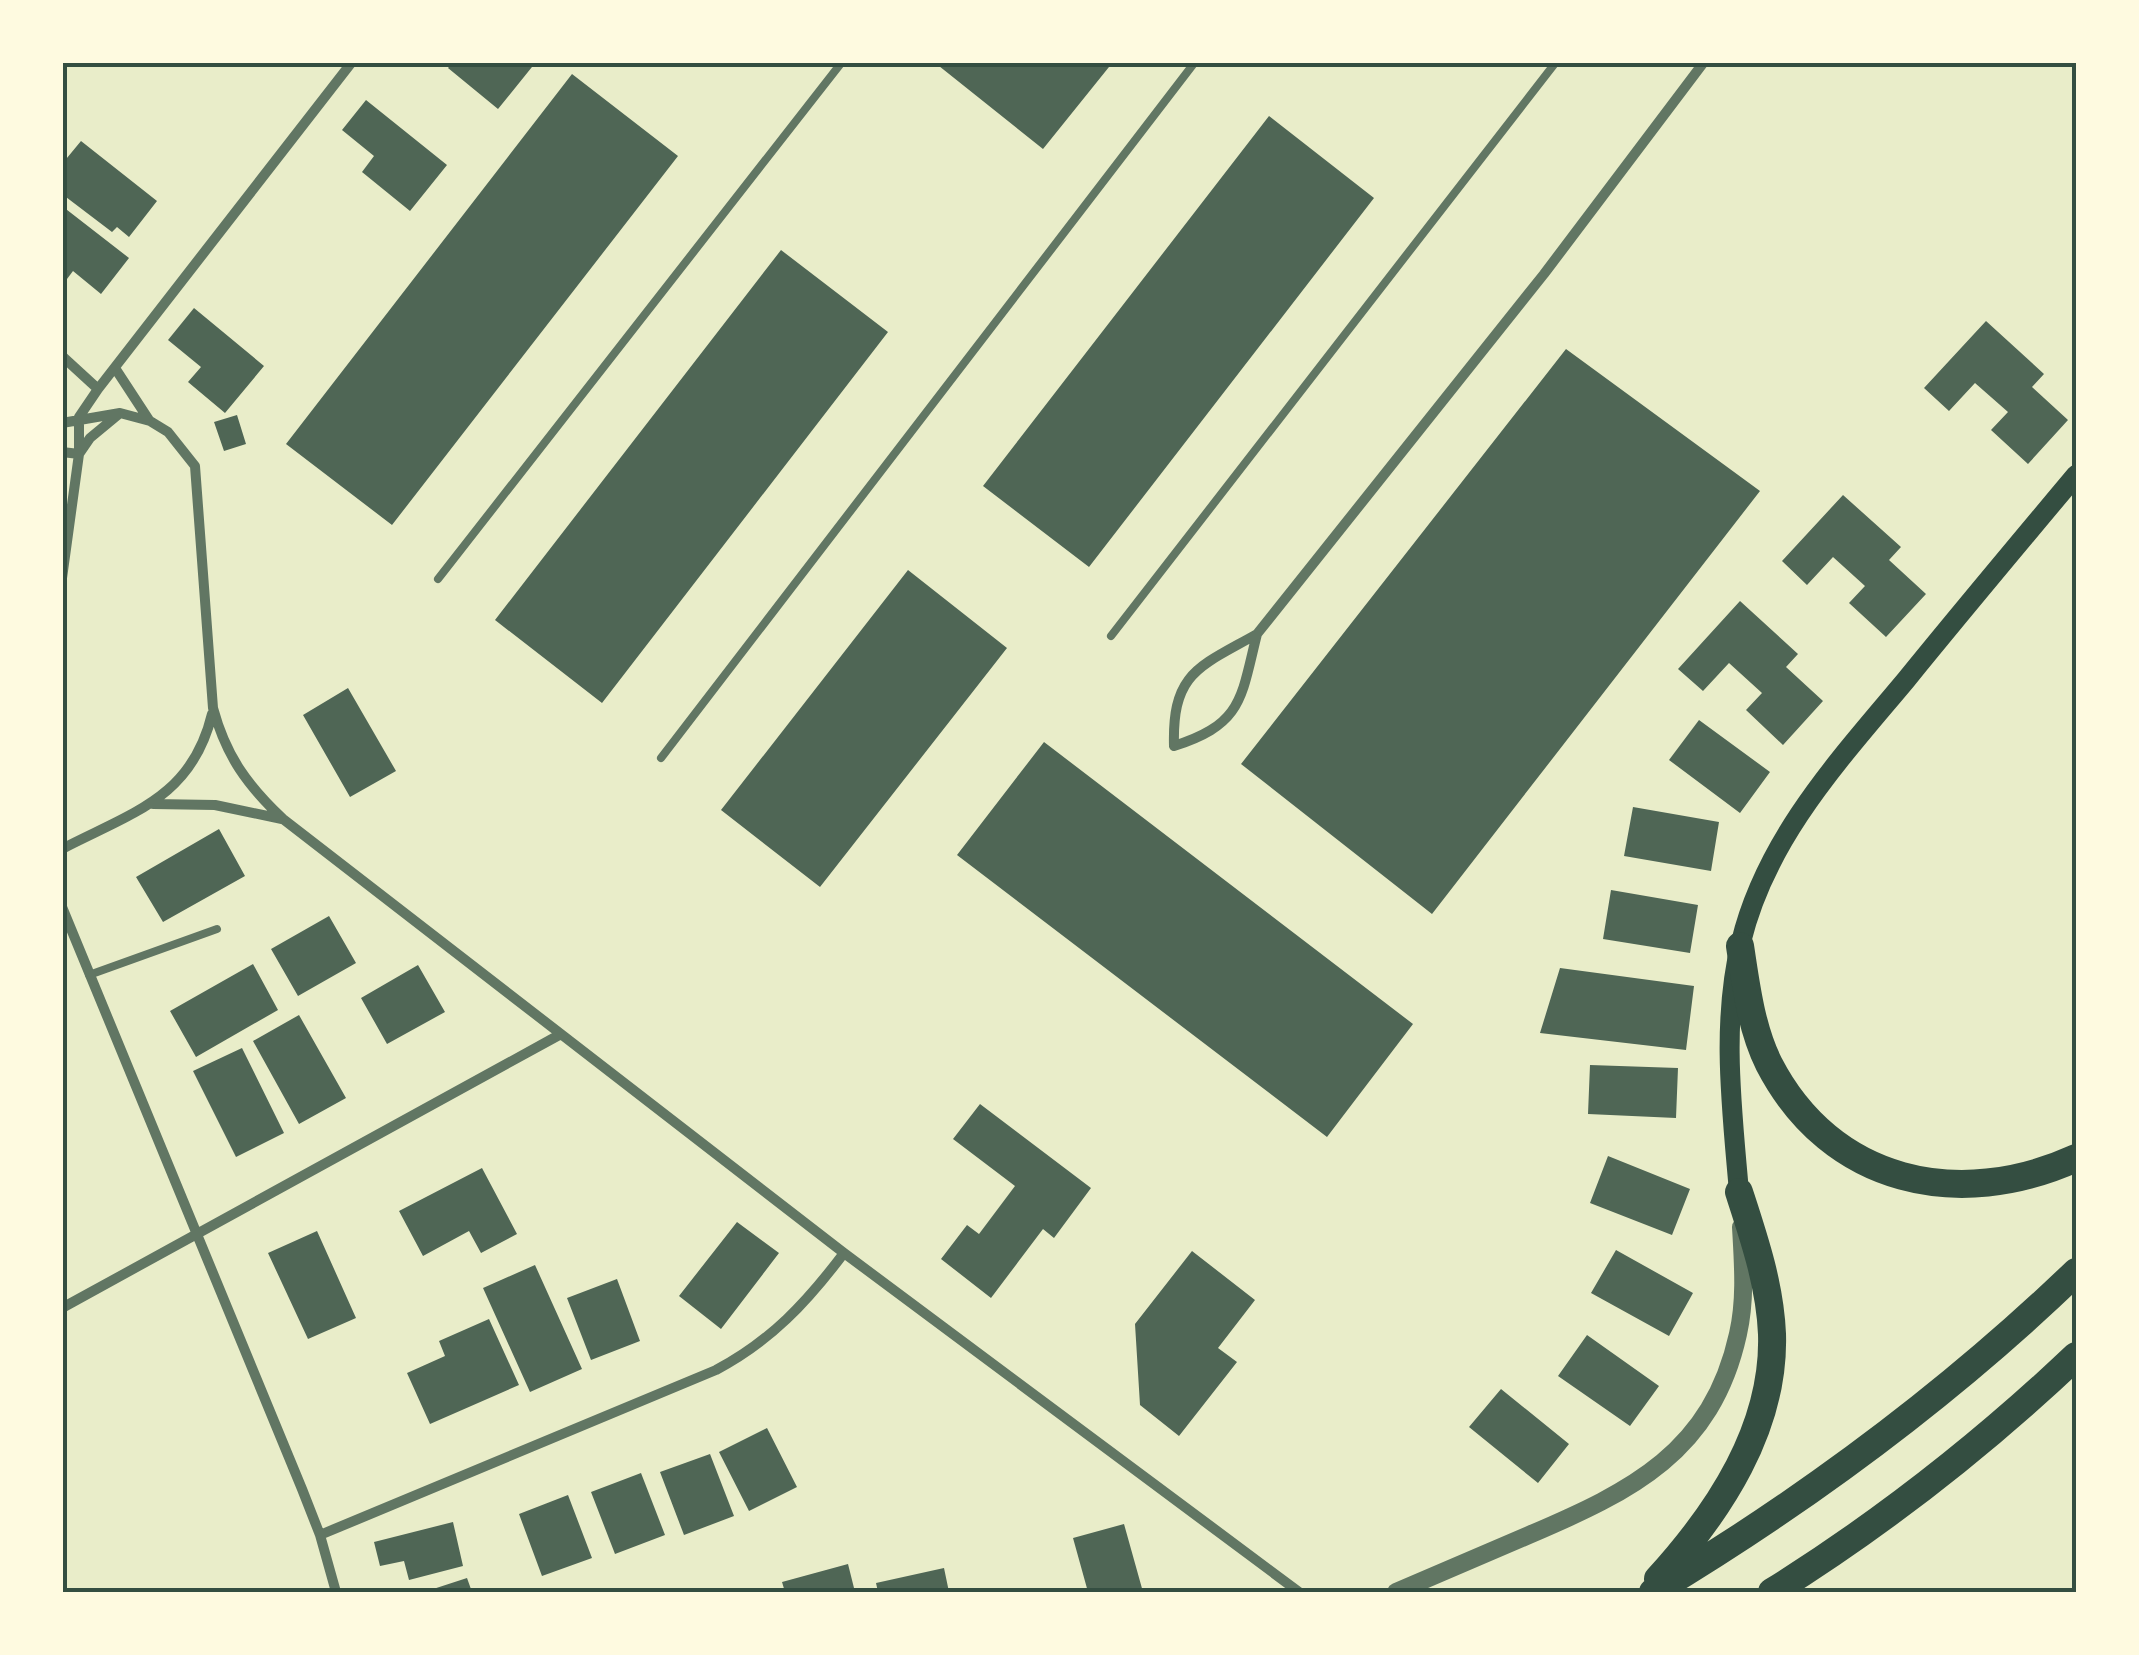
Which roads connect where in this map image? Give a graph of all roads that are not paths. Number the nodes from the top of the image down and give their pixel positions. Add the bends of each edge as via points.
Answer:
1 (352, 62) edge
2 (842, 62) edge
3 (1195, 62) edge
4 (1556, 62) edge
5 (1704, 62) edge
6 (62, 356) edge
7 (115, 368) junction
8 (98, 389) junction
9 (120, 412) junction
10 (79, 418) junction
11 (150, 421) junction
12 (62, 423) edge
13 (62, 452) edge
14 (78, 454) junction
15 (2076, 474) edge
16 (62, 578) edge
17 (438, 579) dead end
18 (1258, 634) junction
19 (1110, 636) dead end
20 (213, 708) junction
21 (661, 758) dead end
22 (152, 804) junction
23 (283, 819) junction
24 (62, 849) edge
25 (62, 907) edge
26 (217, 929) dead end
27 (1740, 946) junction
28 (90, 975) junction
29 (562, 1034) junction
30 (2076, 1158) edge
31 (1739, 1192) junction
32 (197, 1234) junction
33 (844, 1253) junction
34 (2076, 1272) edge
35 (62, 1308) edge
36 (2076, 1356) edge
37 (320, 1535) junction
38 (336, 1592) edge
39 (1299, 1592) edge
40 (1396, 1592) edge
41 (1650, 1592) edge
42 (1772, 1592) edge

1 - 7 street
2 - 17 lane
3 - 21 lane
4 - 19 lane
5 - 18 street
6 - 8 street
7 - 8 street
7 - 11 street
8 - 10 street
9 - 10 street
9 - 11 street
9 - 14 street
10 - 12 street
10 - 14 street
11 - 20 street via 195,466
13 - 14 street
14 - 16 street
15 - 27 main road via 1800,813 1759,888
18 - 18 street via 1200,666 1173,710 1174,746 1223,724 1242,694
20 - 22 street via 192,764
20 - 23 street via 222,741 244,776
22 - 23 street via 215,805
22 - 24 street
23 - 29 street
25 - 28 street
26 - 28 lane
27 - 30 highway via 1752,1016 1770,1064 1798,1107 1859,1160 1912,1180 1978,1184
27 - 31 main road via 1729,1066
28 - 32 street
29 - 32 street
29 - 33 street
31 - 40 street via 1739,1331 1720,1389 1691,1436 1650,1475 1590,1509
31 - 41 highway via 1769,1306 1764,1409 1717,1502
32 - 35 street
32 - 37 street
33 - 37 street via 795,1314 729,1363
33 - 39 street
34 - 41 highway via 1895,1430 1741,1540
36 - 42 highway via 1936,1476
37 - 38 street

